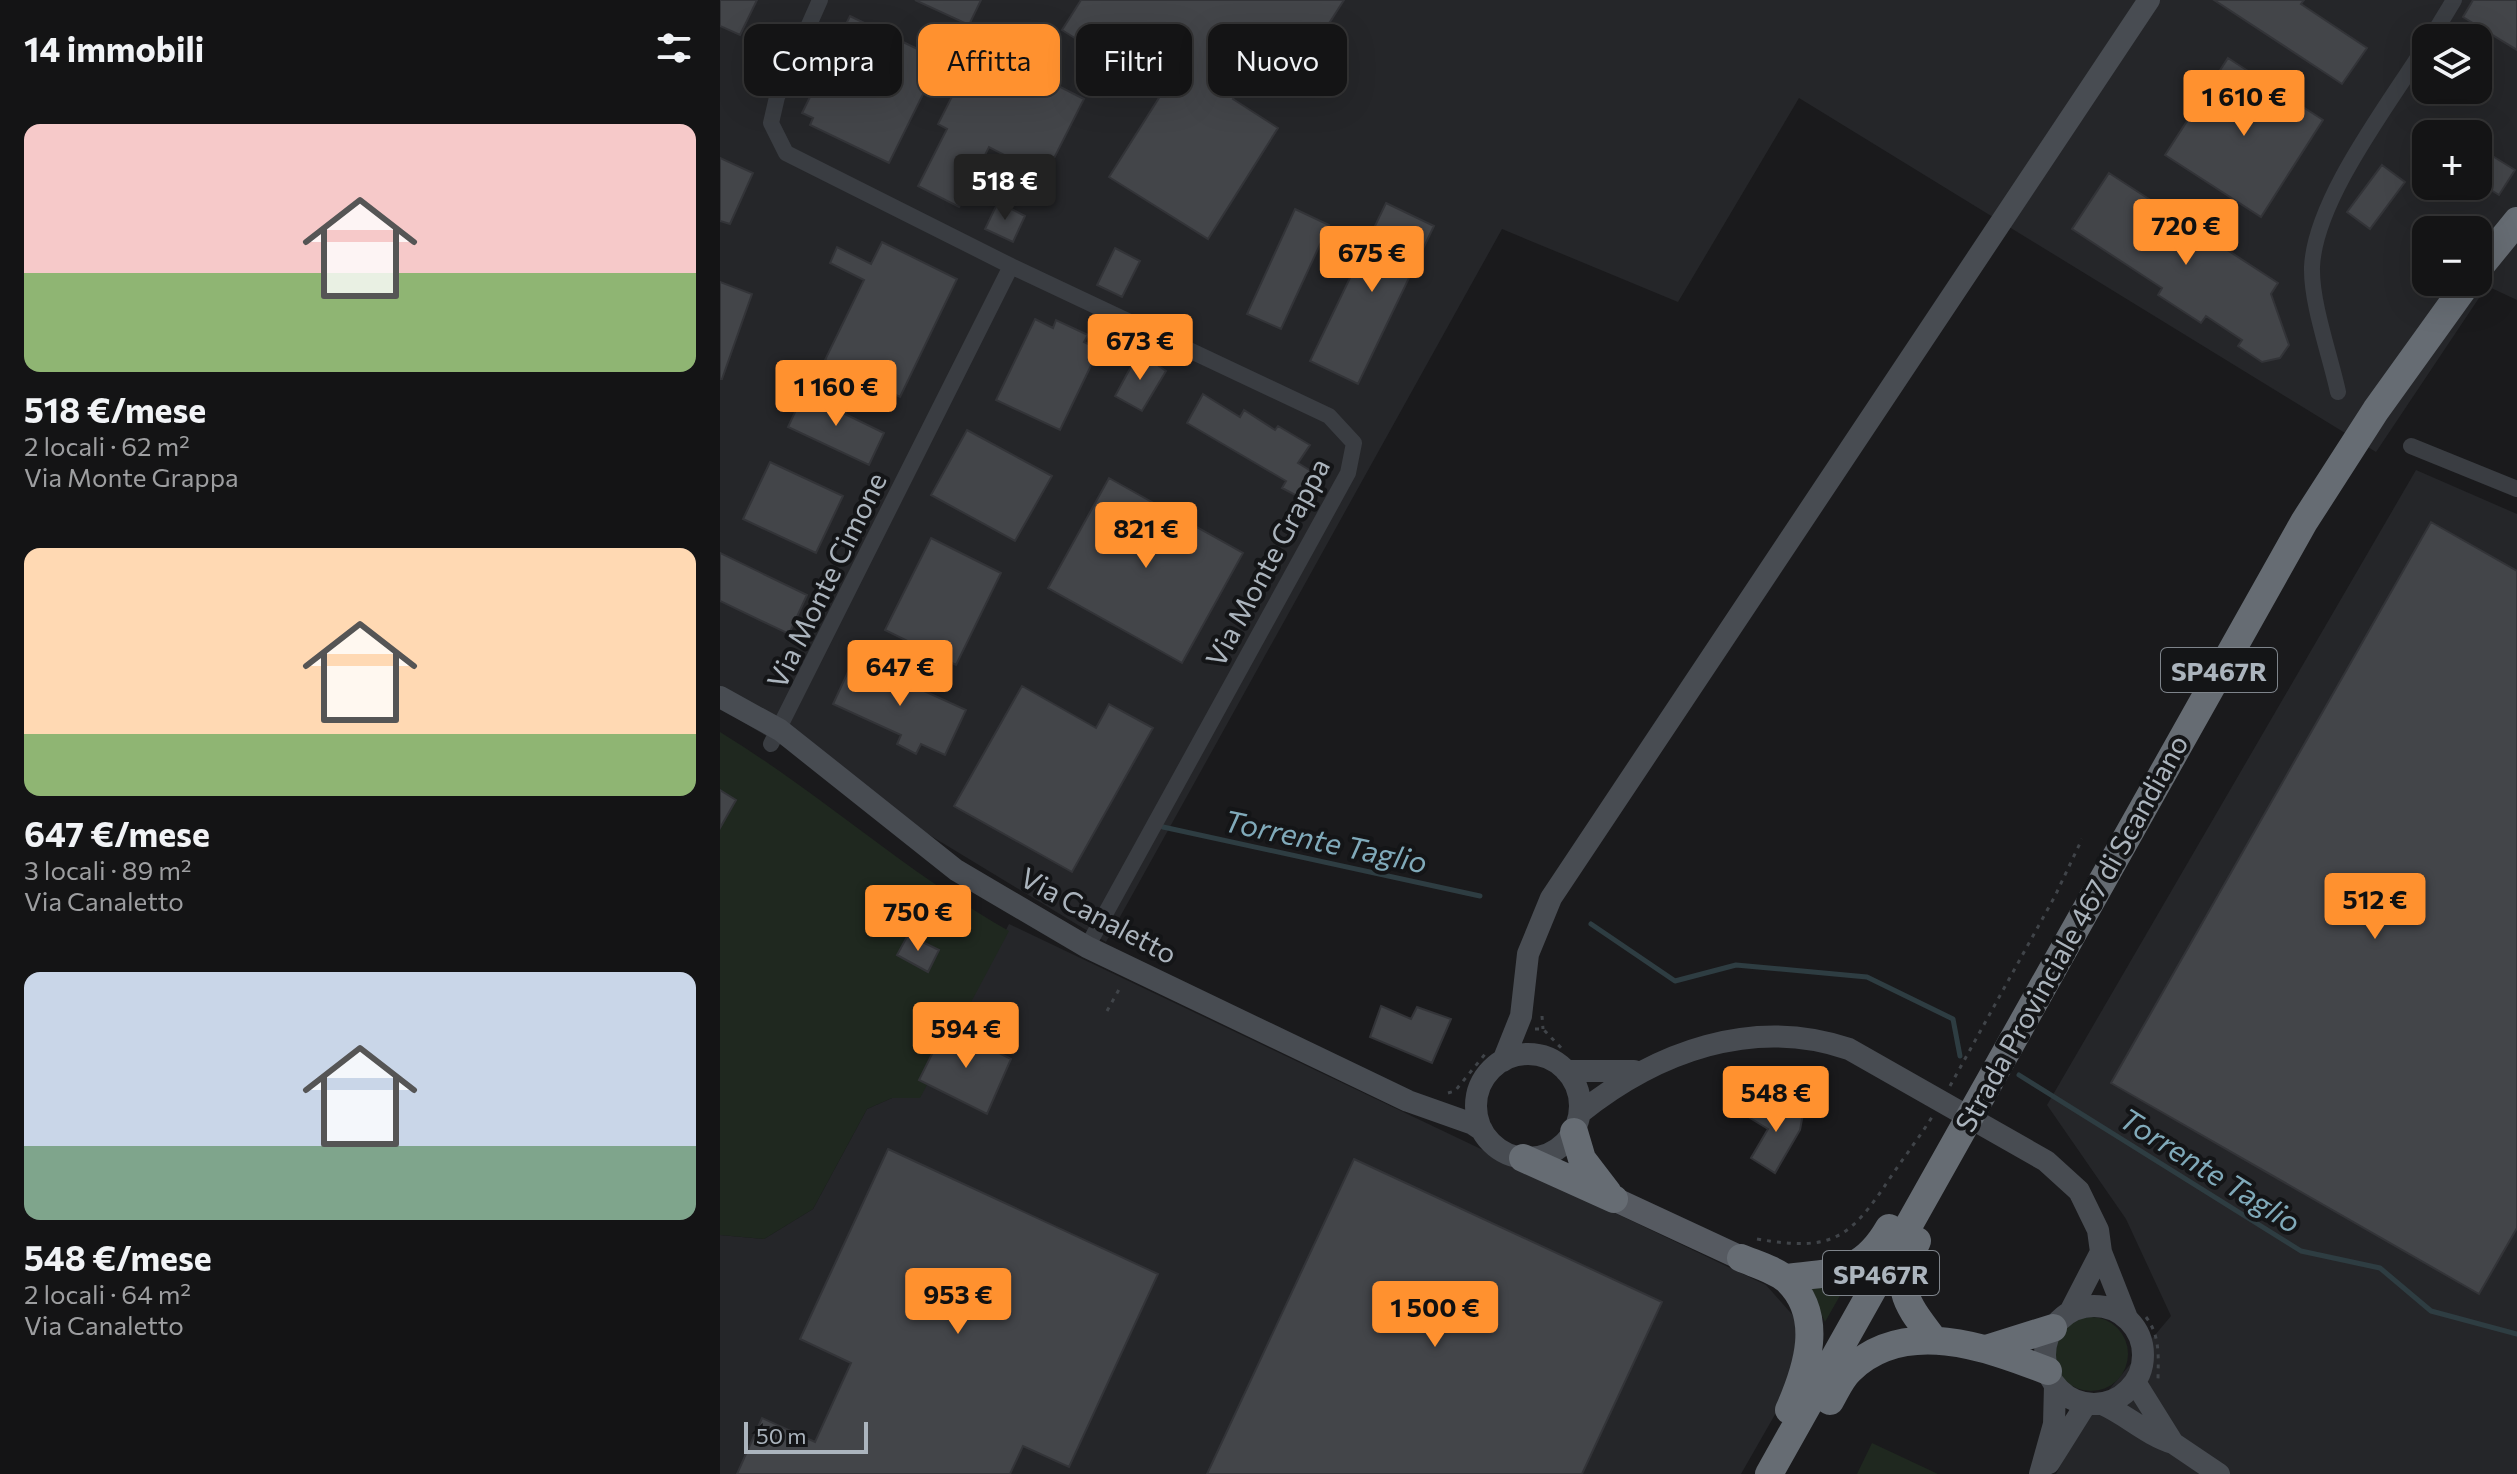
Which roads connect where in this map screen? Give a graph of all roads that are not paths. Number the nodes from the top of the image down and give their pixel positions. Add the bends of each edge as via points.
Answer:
1 (820, 0) edge
2 (2149, 0) edge
3 (2454, 0) edge
4 (2439, 24) edge
5 (2412, 68) edge
6 (2517, 221) edge
7 (2492, 252) edge
8 (1011, 266) junction
9 (2458, 296) edge
10 (2338, 392) dead end
11 (2411, 446) dead end
12 (2517, 489) edge
13 (720, 697) edge
14 (775, 737) junction
15 (1087, 947) junction
16 (1521, 1016) junction
17 (1543, 1056) junction
18 (1503, 1061) junction
19 (1566, 1071) junction
20 (1640, 1071) junction
21 (1993, 1073) junction
22 (1483, 1080) junction
23 (1439, 1113) junction
24 (1577, 1122) junction
25 (1482, 1130) junction
26 (1523, 1158) junction
27 (1614, 1199) junction
28 (2101, 1252) junction
29 (1741, 1258) joint
30 (1786, 1278) junction
31 (2127, 1318) junction
32 (2062, 1320) junction
33 (1934, 1340) junction
34 (1989, 1348) junction
35 (2051, 1378) junction
36 (2135, 1382) junction
37 (2094, 1404) junction
38 (2173, 1443) junction
39 (2042, 1469) edge
40 (1760, 1474) edge
41 (1769, 1474) edge
42 (1783, 1474) edge
43 (2219, 1474) edge

1 - 8 street, Via Monte Grappa via 771,123 786,153
2 - 16 main road via 1551,898 1528,954
3 - 4 street
5 - 10 street via 2342,181 2316,243 2313,282
6 - 7 highway
8 - 14 street, Via Monte Cimone
8 - 15 street, Via Monte Grappa via 1329,416 1354,443 1348,473
9 - 21 highway, Strada Provinciale 467 di Scandiano / SP467R via 2304,522
11 - 12 street
13 - 14 main road, Via Canaletto
14 - 15 main road, Via Canaletto via 956,870
15 - 23 main road, Via Canaletto
16 - 17 main road
16 - 18 main road
17 - 18 main road
17 - 19 main road
18 - 22 main road
19 - 20 main road
19 - 24 main road via 1576,1086
20 - 24 main road
20 - 28 main road via 1744,1036 1816,1037 1849,1049 2046,1161 2079,1191 2098,1230
21 - 30 highway via 1928,1159 1876,1251 1844,1271
21 - 33 highway via 1901,1274 1909,1307
21 - 41 highway, Strada Provinciale 467 di Scandiano / SP467R
22 - 23 main road via 1475,1096
22 - 25 main road via 1476,1110
23 - 25 main road, Via Canaletto
24 - 26 main road via 1552,1153
24 - 27 highway via 1582,1159
25 - 26 main road via 1503,1152
26 - 27 highway
27 - 29 main road
28 - 31 main road
28 - 32 main road
29 - 30 highway
30 - 40 highway via 1806,1306 1811,1338 1799,1388
31 - 32 main road via 2099,1306
31 - 36 main road via 2143,1353
32 - 34 highway
32 - 35 main road via 2046,1344
33 - 34 highway
33 - 42 highway via 1879,1350 1849,1371
34 - 35 highway
35 - 37 main road via 2069,1397
35 - 39 main road via 2054,1424
36 - 37 main road via 2121,1396
36 - 38 main road
37 - 38 main road via 2124,1414 2156,1438
37 - 39 main road
38 - 43 main road

